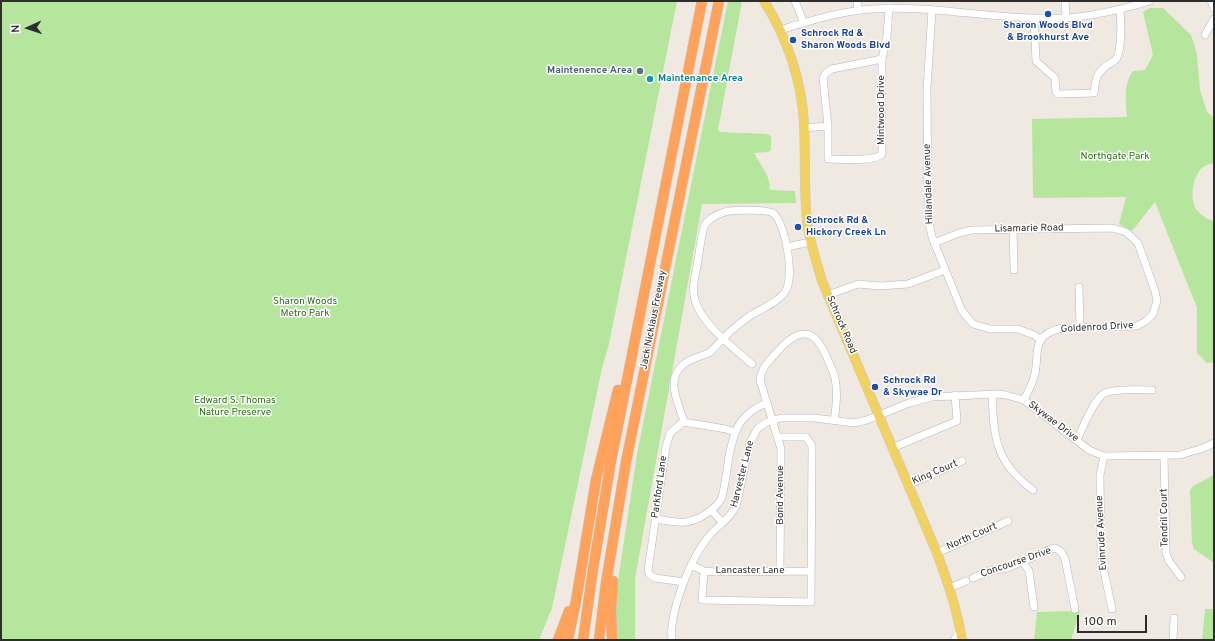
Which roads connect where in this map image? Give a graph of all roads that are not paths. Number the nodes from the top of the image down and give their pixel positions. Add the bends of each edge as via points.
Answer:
1 (702, 1) edge
2 (719, 1) edge
3 (764, 1) edge
4 (795, 1) edge
5 (857, 1) edge
6 (1065, 1) edge
7 (1150, 1) edge
8 (1211, 1) edge
9 (889, 8) junction
10 (1214, 8) edge
11 (858, 10) junction
12 (932, 10) junction
13 (1120, 10) junction
14 (1034, 18) junction
15 (1066, 18) junction
16 (1214, 19) edge
17 (804, 23) junction
18 (780, 30) junction
19 (1205, 35) dead end
20 (882, 59) junction
21 (828, 126) junction
22 (804, 128) junction
23 (1013, 229) junction
24 (810, 242) junction
25 (934, 243) junction
26 (787, 248) junction
27 (945, 270) junction
28 (1014, 270) dead end
29 (1079, 287) dead end
30 (828, 295) junction
31 (1152, 314) joint
32 (639, 317) junction
33 (1080, 328) junction
34 (724, 338) junction
35 (1040, 340) junction
36 (752, 364) dead end
37 (1152, 390) dead end
38 (992, 394) junction
39 (955, 395) junction
40 (1024, 400) junction
41 (767, 403) junction
42 (878, 416) junction
43 (772, 420) junction
44 (834, 421) junction
45 (684, 422) junction
46 (735, 432) junction
47 (778, 437) junction
48 (1077, 440) junction
49 (1214, 443) edge
50 (892, 448) junction
51 (1104, 456) junction
52 (1164, 456) junction
53 (962, 461) dead end
54 (623, 479) junction
55 (908, 485) junction
56 (1033, 490) dead end
57 (711, 510) junction
58 (656, 519) junction
59 (1008, 521) dead end
60 (723, 523) junction
61 (937, 553) junction
62 (1022, 561) junction
63 (582, 562) junction
64 (691, 565) junction
65 (704, 571) junction
66 (780, 571) junction
67 (811, 571) junction
68 (1181, 577) dead end
69 (684, 582) junction
70 (950, 588) junction
71 (1034, 607) dead end
72 (1076, 609) dead end
73 (1112, 609) dead end
74 (1174, 618) dead end
75 (961, 630) junction
76 (558, 640) edge
77 (568, 640) edge
78 (583, 640) edge
79 (599, 640) edge
80 (612, 640) edge
81 (672, 640) edge
82 (954, 640) edge
83 (962, 640) edge
84 (1173, 640) edge

1 - 32 highway, Jack Nicklaus Freeway
2 - 54 highway, Jack Nicklaus Freeway
3 - 18 main road, Schrock Road
4 - 17 street
5 - 11 street
6 - 15 street
7 - 13 street
8 - 10 street
9 - 11 street
9 - 12 street
9 - 20 street
11 - 17 street
12 - 14 street
12 - 25 street, Hillandale Avenue via 927,89 928,218
13 - 14 street via 1118,55 1116,60 1100,71 1095,80 1094,93 1056,92 1055,78 1036,61
13 - 15 street
14 - 15 street
16 - 19 street
17 - 18 street
18 - 22 main road, Schrock Road via 792,60 802,105
20 - 21 street via 826,73 823,78
20 - 21 street, Mintwood Drive via 882,154 872,158 828,159
21 - 22 street
22 - 24 main road, Schrock Road via 805,188
23 - 25 street, Lisamarie Road via 972,230
23 - 28 street
23 - 31 street, Lisamarie Road via 1112,228 1126,232 1138,243 1155,291 1157,301
24 - 26 street
24 - 30 main road, Schrock Road
25 - 27 street, Hillandale Avenue
26 - 34 street via 790,262 786,291 736,326
26 - 34 street via 779,221 771,212 728,211 707,220 694,284 694,299 701,314
27 - 30 street via 908,284 858,284
27 - 35 street, Hillandale Avenue via 962,311 973,324 990,329 1018,329
29 - 33 street
30 - 42 main road, Schrock Road
31 - 33 street, Goldenrod Drive via 1146,322 1137,326
32 - 63 highway via 605,443
32 - 78 highway, Jack Nicklaus Freeway via 602,507
33 - 35 street, Goldenrod Drive via 1053,330
34 - 36 street
34 - 45 street via 710,353 683,364 673,380
35 - 40 street via 1034,378
37 - 48 street via 1104,393 1098,398
38 - 39 street, Skywae Drive
38 - 40 street, Skywae Drive
38 - 56 street via 993,424 998,447 1014,474
39 - 42 street, Skywae Drive via 931,397 909,403
39 - 50 street via 957,421
40 - 48 street, Skywae Drive
41 - 43 street
41 - 44 street via 760,380 765,365 791,337 810,335 824,350 835,378 837,402
41 - 46 street via 745,416
42 - 44 street, Skywae Drive via 854,423
42 - 50 main road, Schrock Road
43 - 44 street, Skywae Drive via 814,418
43 - 47 street, Bond Avenue
43 - 60 street, Harvester Lane via 762,425 752,437 738,503 734,512
45 - 46 street
45 - 58 street, Parkford Lane via 670,433
46 - 57 street via 722,497
47 - 66 street, Bond Avenue via 781,449
47 - 67 street via 806,437 812,446
48 - 51 street, Skywae Drive via 1089,450
49 - 52 street, Skywae Drive via 1180,455
50 - 55 main road, Schrock Road
51 - 52 street, Skywae Drive
51 - 73 street, Evinrude Avenue via 1100,476 1101,557
52 - 68 street, Tendril Court via 1166,553
53 - 55 street, King Court
54 - 79 highway, Jack Nicklaus Freeway
54 - 80 highway via 612,585
55 - 61 main road, Schrock Road
57 - 58 street via 694,521
57 - 60 street
58 - 69 street, Parkford Lane via 649,574 656,578
59 - 61 street, North Court
60 - 64 street, Harvester Lane via 710,536
61 - 70 main road, Schrock Road
62 - 70 street, Concourse Drive via 1006,568 989,571
62 - 71 street via 1029,571
62 - 72 street, Concourse Drive via 1054,548 1059,550 1065,559
63 - 76 highway
63 - 77 highway
64 - 65 street, Lancaster Lane
64 - 69 street, Harvester Lane
65 - 66 street, Lancaster Lane
65 - 67 street via 702,600 811,602
66 - 67 street, Lancaster Lane
69 - 81 street, Harvester Lane via 674,613
70 - 75 main road, Schrock Road
74 - 84 street
75 - 82 street
75 - 83 main road, Schrock Road

